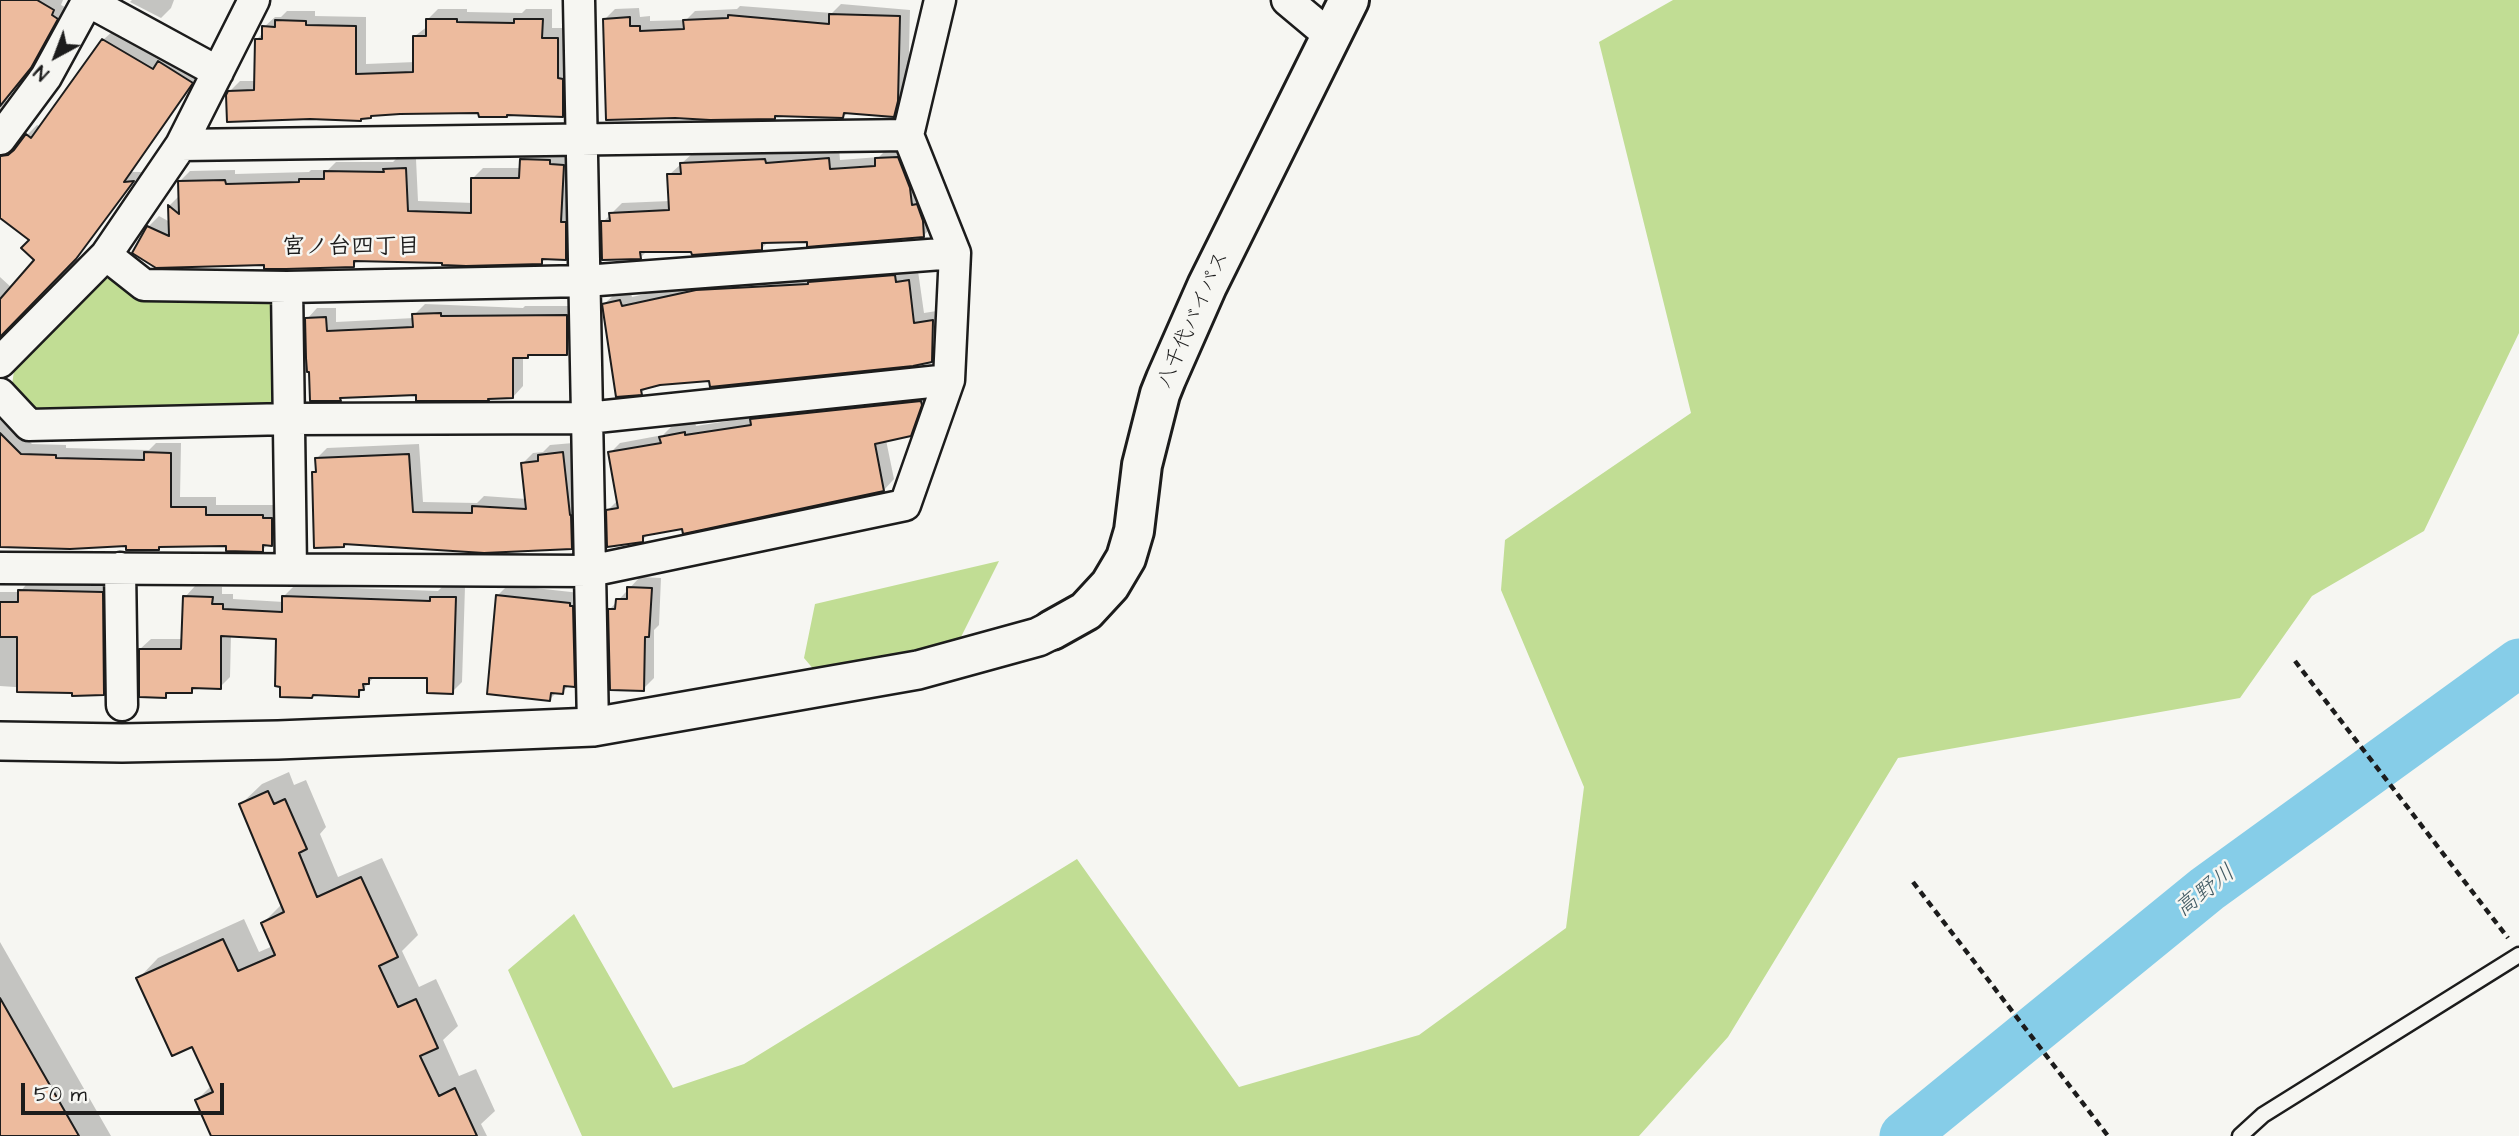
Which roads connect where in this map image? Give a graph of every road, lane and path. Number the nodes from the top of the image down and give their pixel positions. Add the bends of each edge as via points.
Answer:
1 (87, 0) edge
2 (254, 0) edge
3 (579, 0) edge
4 (940, 0) edge
5 (1287, 0) edge
6 (1349, 0) edge
7 (1330, 36) junction
8 (218, 72) junction
9 (908, 135) junction
10 (0, 139) edge
11 (582, 139) junction
12 (181, 145) junction
13 (955, 253) junction
14 (106, 255) junction
15 (585, 281) junction
16 (287, 286) junction
17 (0, 362) edge
18 (949, 380) junction
19 (0, 394) edge
20 (587, 418) junction
21 (289, 419) junction
22 (0, 568) edge
23 (120, 568) junction
24 (291, 569) junction
25 (590, 571) junction
26 (1052, 630) joint
27 (2295, 661) dead end
28 (122, 705) dead end
29 (593, 727) junction
30 (0, 741) edge
31 (1913, 882) dead end
32 (2511, 941) dead end
33 (2519, 955) edge
34 (2108, 1136) edge
35 (2240, 1136) edge

1 - 8 street
1 - 10 street via 46,77
2 - 8 street
3 - 11 street
4 - 9 street
5 - 7 street
6 - 7 highway, 八千代バイパス
7 - 26 highway, 八千代バイパス via 1183,337 1160,394 1126,558 1086,611
8 - 12 street
9 - 11 street
9 - 13 street
11 - 12 street
11 - 15 street
12 - 14 street
13 - 15 street
13 - 18 street
14 - 16 street via 145,285
14 - 17 street
15 - 16 street
15 - 20 street
16 - 21 street
18 - 20 street
18 - 25 street via 905,505
19 - 21 street via 29,425
20 - 21 street
20 - 25 street
21 - 24 street
22 - 23 street
23 - 24 street
23 - 28 street
24 - 25 street
25 - 29 street
26 - 29 street via 1038,638 918,670
27 - 32 path
29 - 30 street via 278,740
31 - 34 path
33 - 35 lane via 2263,1115

